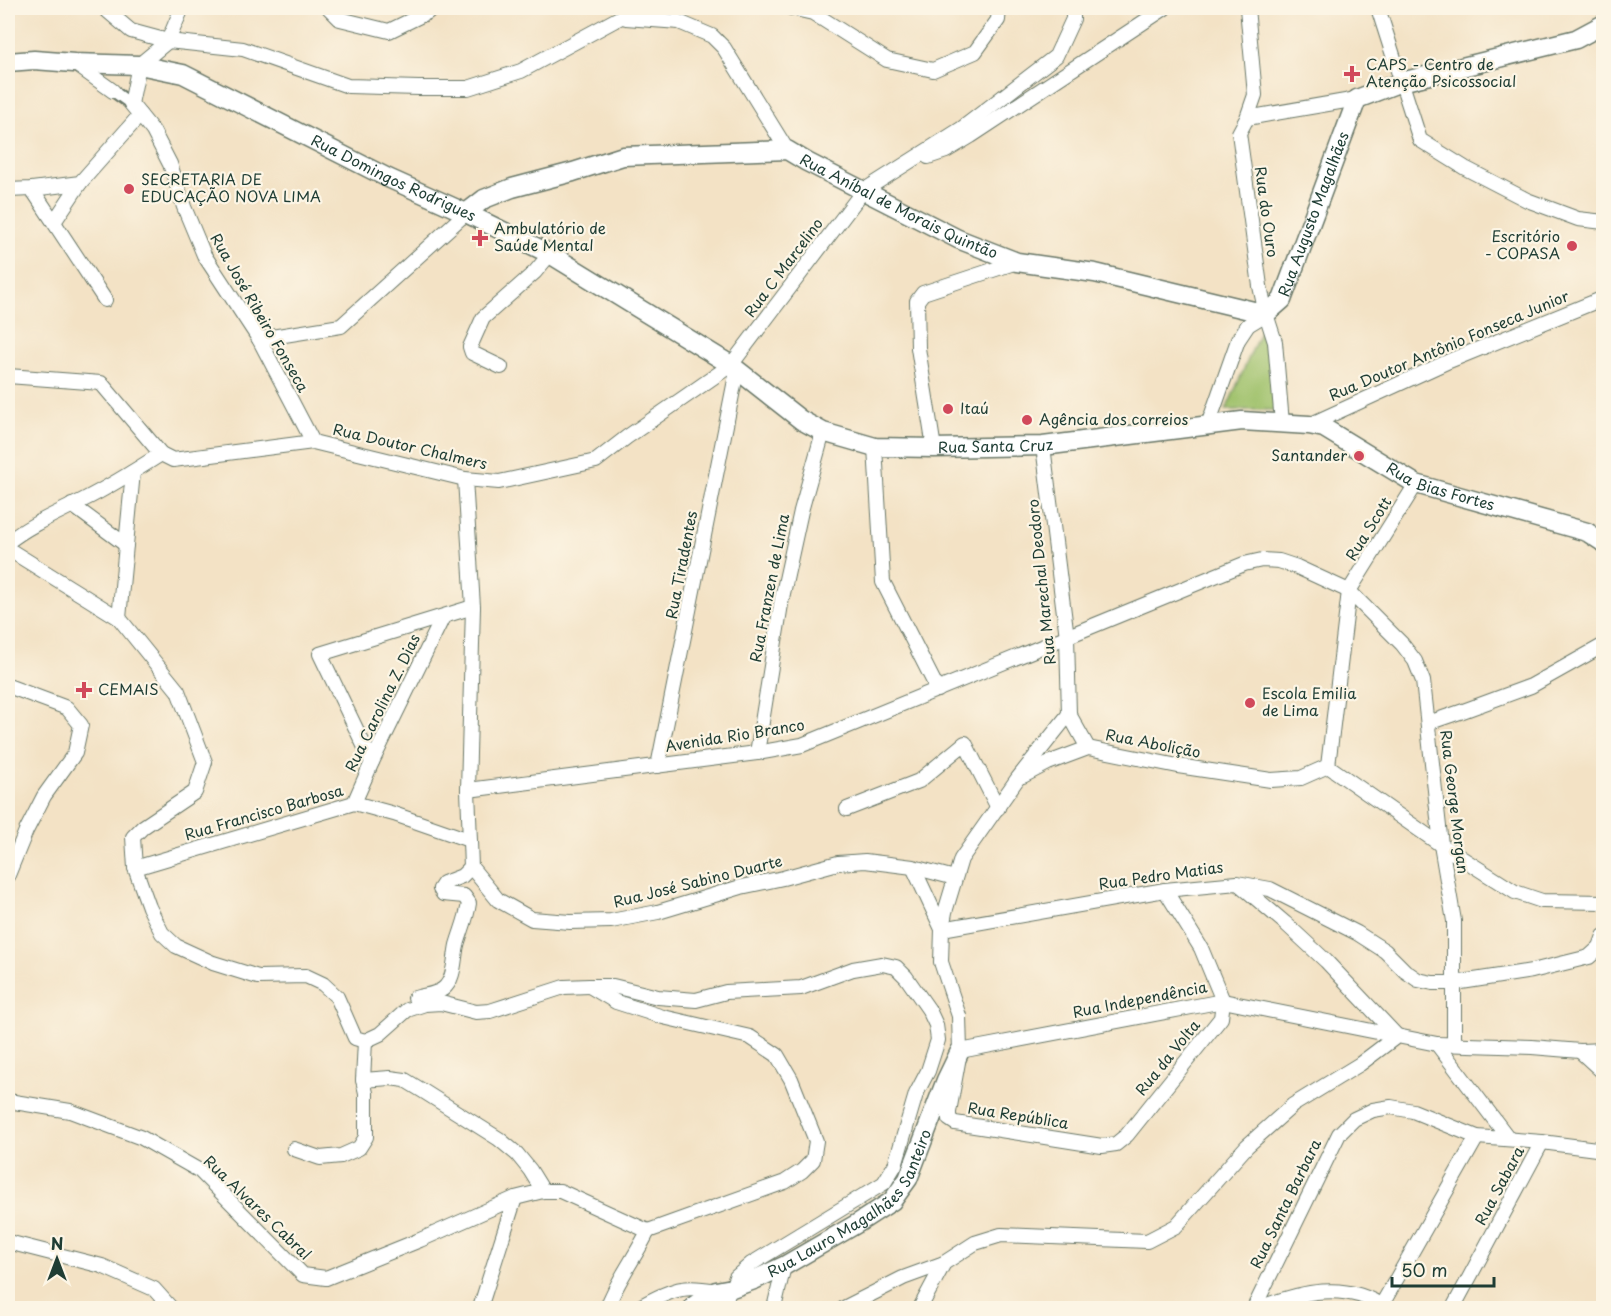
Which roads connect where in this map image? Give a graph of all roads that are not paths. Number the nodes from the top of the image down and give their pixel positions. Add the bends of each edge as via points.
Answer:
1 (104, 8) edge
2 (182, 8) edge
3 (329, 8) edge
4 (429, 8) edge
5 (645, 8) edge
6 (792, 8) edge
7 (999, 8) edge
8 (1072, 8) edge
9 (1165, 8) edge
10 (1247, 8) edge
11 (1378, 8) edge
12 (814, 10) edge
13 (621, 17) junction
14 (1604, 24) edge
15 (168, 41) junction
16 (8, 62) edge
17 (74, 63) junction
18 (139, 65) junction
19 (1401, 82) junction
20 (113, 91) joint
21 (1357, 99) junction
22 (136, 109) junction
23 (1246, 118) junction
24 (787, 150) junction
25 (908, 163) junction
26 (80, 183) junction
27 (32, 189) junction
28 (8, 190) edge
29 (863, 191) junction
30 (466, 213) junction
31 (54, 222) junction
32 (1604, 222) edge
33 (550, 255) junction
34 (1017, 262) junction
35 (1604, 298) edge
36 (105, 300) dead end
37 (1266, 314) junction
38 (259, 339) junction
39 (501, 367) dead end
40 (734, 367) junction
41 (8, 376) edge
42 (1282, 423) junction
43 (1208, 425) junction
44 (1309, 425) junction
45 (823, 432) junction
46 (313, 442) junction
47 (1043, 446) junction
48 (874, 447) junction
49 (934, 448) junction
50 (160, 454) junction
51 (133, 472) junction
52 (465, 479) junction
53 (1416, 484) junction
54 (72, 505) junction
55 (1595, 530) edge
56 (8, 542) edge
57 (1604, 543) edge
58 (126, 545) junction
59 (8, 549) edge
60 (1349, 591) junction
61 (473, 607) junction
62 (443, 617) junction
63 (118, 618) junction
64 (1067, 637) junction
65 (1604, 645) edge
66 (8, 686) edge
67 (938, 690) junction
68 (1069, 714) junction
69 (1428, 723) junction
70 (1088, 748) junction
71 (757, 753) junction
72 (372, 762) junction
73 (658, 766) junction
74 (1328, 766) junction
75 (1018, 778) junction
76 (468, 790) junction
77 (354, 803) junction
78 (998, 808) junction
79 (847, 810) dead end
80 (470, 840) junction
81 (1441, 845) junction
82 (471, 867) junction
83 (914, 867) junction
84 (135, 868) junction
85 (8, 875) edge
86 (955, 878) junction
87 (1237, 883) junction
88 (1165, 890) junction
89 (1604, 902) edge
90 (942, 929) junction
91 (1604, 936) edge
92 (1455, 983) junction
93 (589, 986) junction
94 (1223, 1001) junction
95 (402, 1013) junction
96 (1398, 1036) junction
97 (364, 1041) junction
98 (1437, 1044) junction
99 (1454, 1044) junction
100 (1604, 1050) edge
101 (960, 1051) junction
102 (1580, 1051) junction
103 (1604, 1073) edge
104 (363, 1080) junction
105 (8, 1101) edge
106 (1477, 1137) junction
107 (1509, 1139) junction
108 (1542, 1142) junction
109 (1116, 1144) joint
110 (294, 1149) dead end
111 (1604, 1150) edge
112 (543, 1191) junction
113 (515, 1198) junction
114 (648, 1231) junction
115 (8, 1242) edge
116 (944, 1263) junction
117 (784, 1266) junction
118 (154, 1289) junction
119 (722, 1296) edge
120 (171, 1308) edge
121 (184, 1308) edge
122 (480, 1308) edge
123 (607, 1308) edge
124 (638, 1308) edge
125 (693, 1308) edge
126 (774, 1308) edge
127 (844, 1308) edge
128 (920, 1308) edge
129 (1256, 1308) edge
130 (1382, 1308) edge
131 (1453, 1308) edge

1 - 15 street via 131,31
2 - 15 street
3 - 4 street via 340,19 389,32
5 - 13 street
6 - 12 street
7 - 12 street via 998,20 975,52 933,70 887,60
8 - 25 street via 1073,19 1056,57 961,129
9 - 25 street via 946,151
10 - 23 street, Rua do Ouro via 1256,94
11 - 19 street
13 - 15 street via 521,71 468,88 348,86 243,49
13 - 24 street via 679,22 712,36 724,48
14 - 19 street via 1576,39
15 - 18 street
16 - 17 street, Rua Domingos Rodrigues
17 - 18 street, Rua Domingos Rodrigues
17 - 20 street
18 - 22 street
18 - 30 street, Rua Domingos Rodrigues via 183,74
19 - 21 street
19 - 32 street via 1420,140 1527,200 1578,219
20 - 22 street
21 - 23 street
21 - 37 street, Rua Augusto Magalhães via 1282,300
22 - 26 street
22 - 38 street, Rua José Ribeiro Fonseca via 170,164 204,255
23 - 37 street, Rua do Ouro via 1239,133
24 - 29 street, Rua Aníbal de Morais Quintão
24 - 30 street, Rua Aníbal de Morais Quintão via 623,156 512,188 484,199
25 - 29 street
26 - 27 street
26 - 31 street
27 - 28 street
27 - 31 street
29 - 34 street, Rua Aníbal de Morais Quintão via 958,239
29 - 40 street, Rua C Marcelino
30 - 33 street, Rua Domingos Rodrigues
30 - 38 street via 341,326
31 - 36 street
33 - 39 street via 483,318 470,347 472,353
33 - 40 street, Rua Domingos Rodrigues
34 - 37 street, Rua Aníbal de Morais Quintão via 1095,273
34 - 49 street via 923,293 917,301 918,348
35 - 44 street, Rua Doutor Antônio Fonseca Junior via 1449,361
37 - 42 street, Rua do Ouro via 1275,342
37 - 43 street, Rua Augusto Magalhães via 1248,325 1238,340
38 - 46 street, Rua José Ribeiro Fonseca
40 - 45 street, Rua Santa Cruz via 801,420
40 - 52 street, Rua Doutor Chalmers via 627,437 596,462 499,482
40 - 73 street, Rua Tiradentes
41 - 50 street via 101,383
42 - 43 street, Rua Santa Cruz via 1242,421
42 - 44 street, Rua Bias Fortes
43 - 47 street, Rua Santa Cruz
44 - 53 street, Rua Bias Fortes via 1324,428
45 - 48 street, Rua Santa Cruz
45 - 71 street, Rua Franzen de Lima via 782,598
46 - 50 street, Rua Doutor Chalmers via 173,460
46 - 52 street, Rua Doutor Chalmers
47 - 49 street, Rua Santa Cruz
47 - 64 street, Rua Marechal Deodoro
48 - 49 street, Rua Santa Cruz
48 - 67 street via 883,582
50 - 51 street
51 - 54 street
51 - 58 street
52 - 61 street
53 - 55 street, Rua Bias Fortes
53 - 60 street, Rua Scott
54 - 56 street
54 - 58 street
55 - 57 street, Rua Bias Fortes
58 - 63 street
59 - 63 street
60 - 64 street, Avenida Rio Branco via 1297,567 1262,560
60 - 69 street, Rua George Morgan via 1415,661 1423,681
60 - 74 street
61 - 62 street
61 - 76 street
62 - 72 street, Rua Carolina Z. Dias
62 - 72 street via 320,654
63 - 84 street via 178,691 205,762 195,792 133,837
64 - 67 street, Avenida Rio Branco
64 - 68 street, Rua Marechal Deodoro
65 - 69 street via 1531,686
66 - 85 street via 67,708 81,725 75,753 44,796
67 - 71 street, Avenida Rio Branco via 802,745
68 - 70 street, Rua Marechal Deodoro
68 - 75 street
69 - 81 street, Rua George Morgan
70 - 74 street, Rua Abolição via 1271,780 1301,778
70 - 75 street, Rua Abolição
71 - 73 street, Avenida Rio Branco
72 - 77 street, Rua Carolina Z. Dias
73 - 76 street, Avenida Rio Branco
74 - 81 street
75 - 78 street, Rua Abolição
76 - 80 street
77 - 80 street, Rua Francisco Barbosa
77 - 84 street, Rua Francisco Barbosa
78 - 79 street via 965,744 919,781
78 - 86 street, Rua Abolição via 961,860
80 - 82 street
81 - 89 street via 1515,892 1542,901
81 - 92 street, Rua George Morgan via 1454,921
82 - 83 street, Rua José Sabino Duarte via 498,900 532,919 570,922 611,921 658,912 838,863 865,861
82 - 95 street via 440,889 443,894 464,896 469,903 448,984 432,994 408,1000
83 - 86 street, Rua José Sabino Duarte
83 - 90 street
84 - 97 street via 162,933 176,946 258,977 306,976 323,984 337,997 355,1038
86 - 90 street, Rua Abolição
87 - 88 street, Rua Pedro Matias
87 - 92 street via 1270,889 1358,933 1418,980
87 - 96 street, Rua Pedro Matias via 1286,922
88 - 90 street, Rua Pedro Matias
88 - 94 street via 1201,948
90 - 101 street, Rua Abolição via 941,962 959,1016
91 - 92 street via 1600,947 1589,957
92 - 99 street, Rua George Morgan
93 - 95 street via 564,987 490,1011 433,1003
93 - 114 street via 616,1002 663,1017 750,1037 777,1055 816,1141 813,1160 785,1182
93 - 119 street via 613,986 657,997 696,1000 726,992 801,988 853,969 882,964 896,967 906,977 936,1026 938,1040 928,1071 916,1094 895,1165 884,1183 751,1264
94 - 96 street, Rua Independência
94 - 101 street, Rua Independência
94 - 109 street, Rua da Volta via 1221,1018
95 - 97 street via 380,1034
96 - 98 street, Rua Independência
96 - 116 street via 1293,1105 1247,1146 1176,1226 1147,1241 1001,1235 975,1243
97 - 104 street
98 - 99 street, Rua Independência
98 - 107 street
99 - 102 street, Rua Independência
100 - 102 street, Rua Independência
101 - 109 street, Rua República via 949,1112 949,1119 955,1123 1102,1146
101 - 117 street, Rua Lauro Magalhães Santeiro via 908,1179 892,1201
102 - 103 street
104 - 110 street via 366,1137 359,1148 341,1156 320,1158
104 - 112 street via 390,1077 405,1080 423,1091 517,1154
105 - 113 street, Rua Alvares Cabral via 70,1111 142,1138 200,1171 303,1275 326,1278
106 - 107 street
106 - 129 street, Rua Santa Barbara via 1413,1111 1391,1107 1354,1119 1338,1134
106 - 130 street
107 - 108 street
108 - 111 street
108 - 131 street, Rua Sabara
112 - 113 street, Rua Alvares Cabral
112 - 114 street, Rua Alvares Cabral via 560,1191
113 - 122 street
114 - 123 street
115 - 118 street via 102,1266
116 - 127 street via 903,1278
116 - 128 street
117 - 119 street, Rua Lauro Magalhães Santeiro
117 - 126 street
118 - 120 street
118 - 121 street
119 - 124 street via 702,1288 681,1288
119 - 125 street, Rua Lauro Magalhães Santeiro
129 - 130 street via 1329,1290 1351,1292

